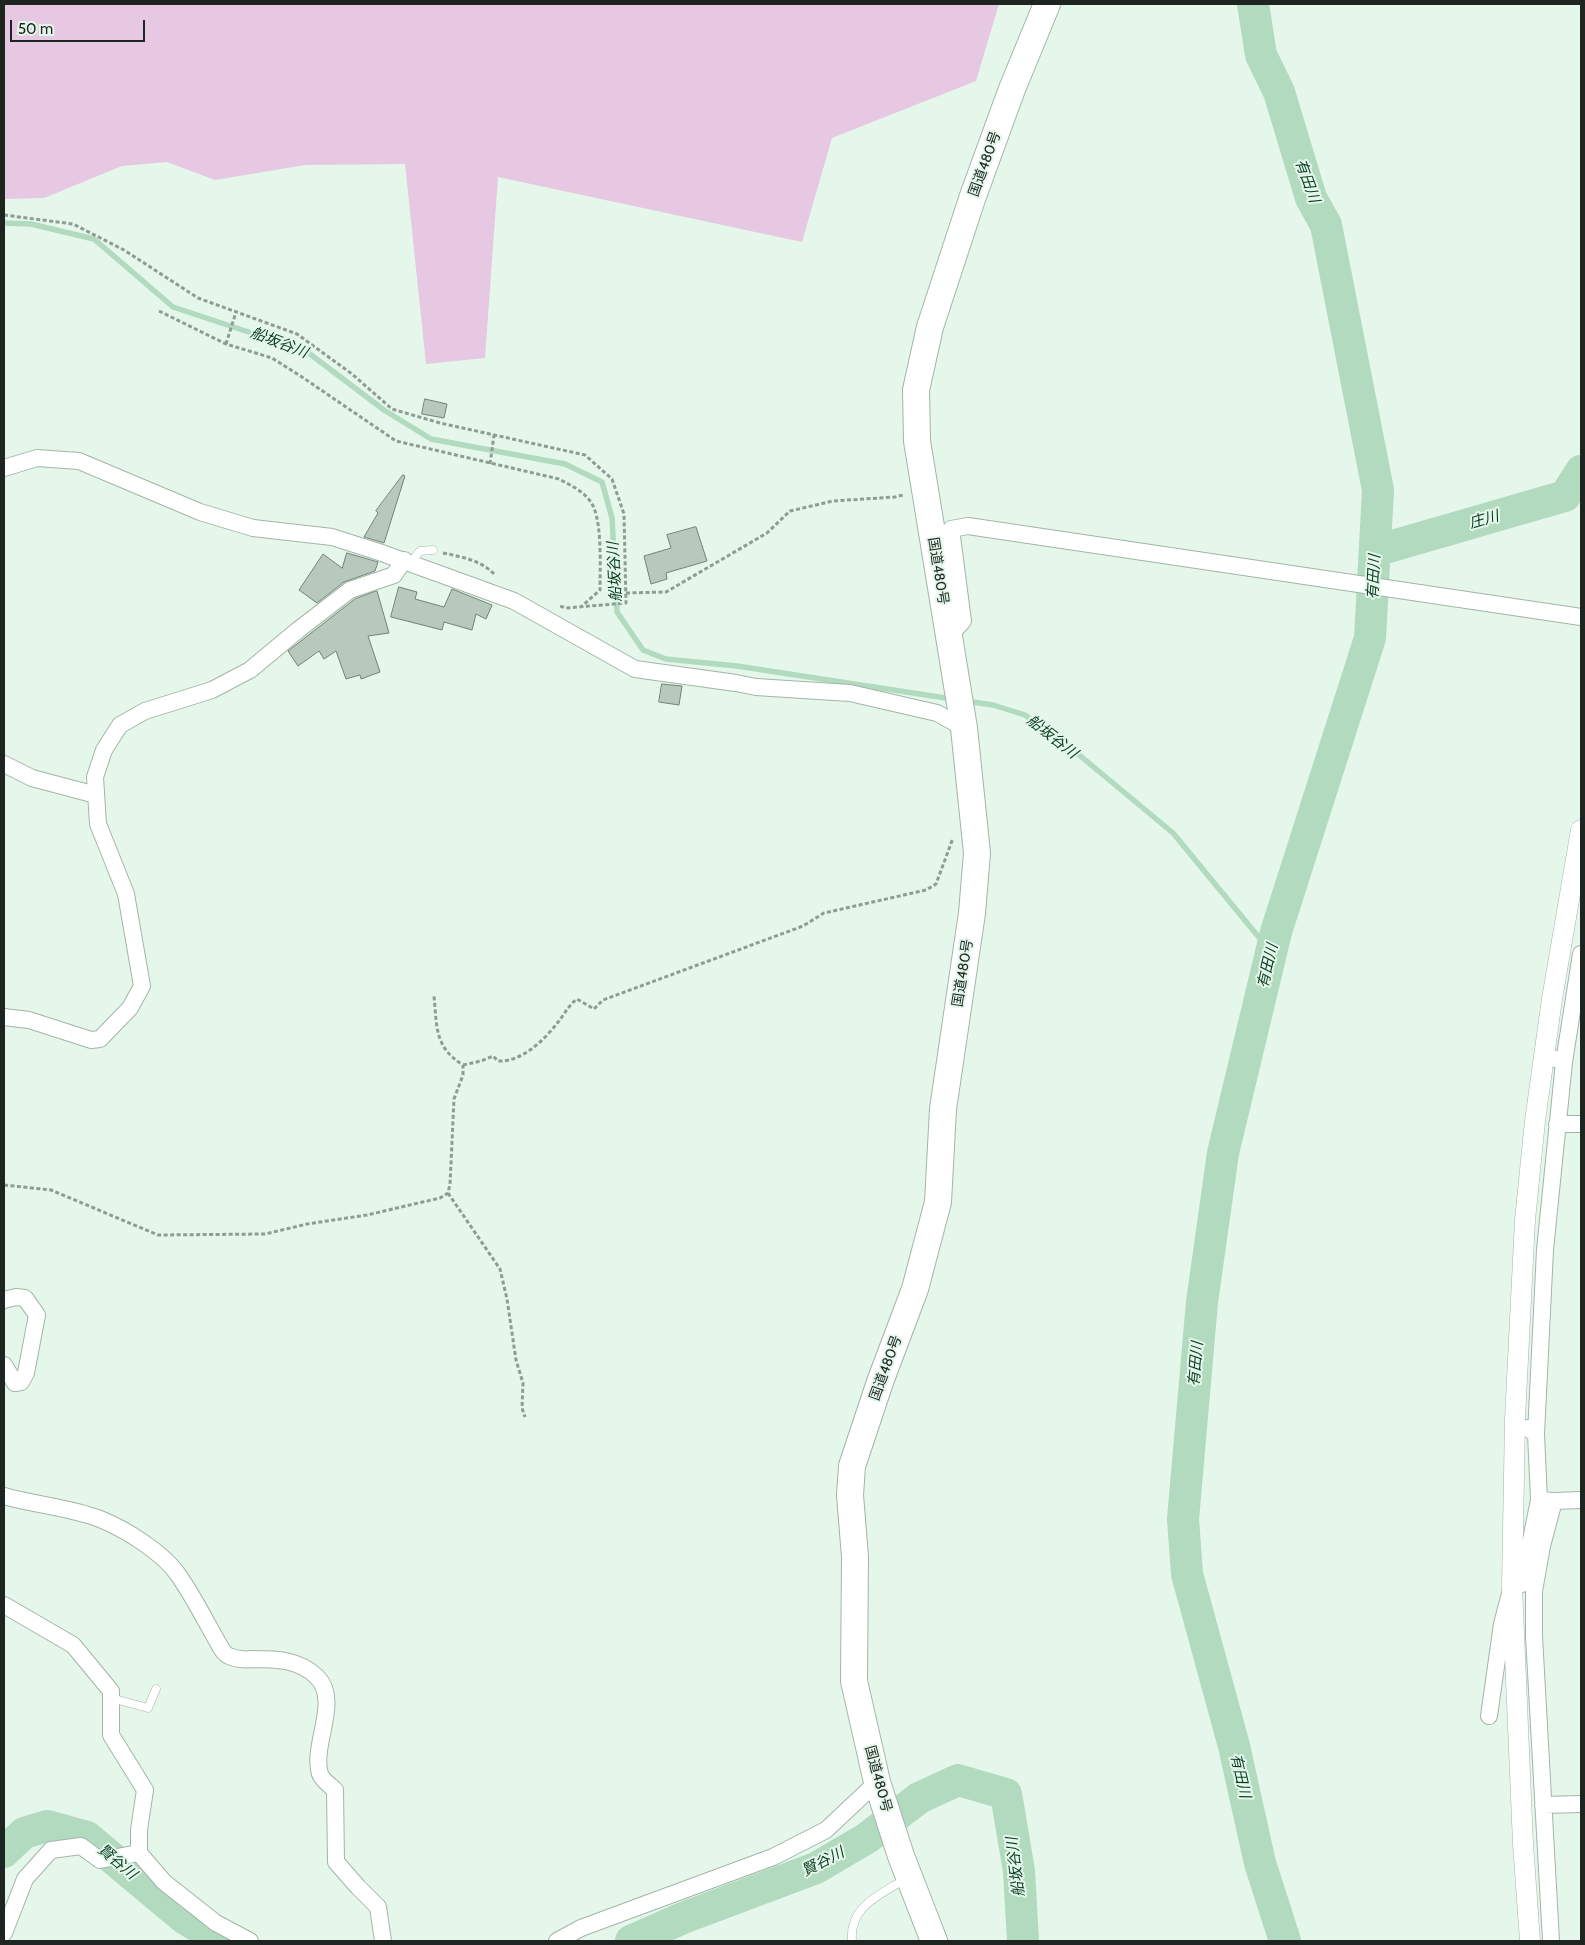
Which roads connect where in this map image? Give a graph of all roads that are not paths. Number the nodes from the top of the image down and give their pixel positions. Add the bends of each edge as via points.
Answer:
1 (1047, 4) edge
2 (4, 468) edge
3 (433, 550) dead end
4 (408, 561) junction
5 (1581, 617) edge
6 (949, 636) junction
7 (964, 728) junction
8 (4, 764) edge
9 (96, 795) junction
10 (1581, 830) edge
11 (1581, 954) edge
12 (4, 1017) edge
13 (1544, 1055) junction
14 (1564, 1062) junction
15 (1558, 1124) junction
16 (1581, 1124) edge
17 (4, 1300) edge
18 (4, 1365) edge
19 (1515, 1420) junction
20 (1536, 1434) junction
21 (4, 1496) edge
22 (1547, 1500) junction
23 (1581, 1500) edge
24 (1512, 1586) junction
25 (4, 1604) edge
26 (156, 1689) dead end
27 (112, 1698) junction
28 (1489, 1716) dead end
29 (880, 1792) junction
30 (1581, 1804) edge
31 (1543, 1805) junction
32 (139, 1853) junction
33 (909, 1876) junction
34 (4, 1933) edge
35 (250, 1941) edge
36 (383, 1941) edge
37 (557, 1941) edge
38 (852, 1941) edge
39 (934, 1941) edge
40 (1530, 1941) edge
41 (1552, 1941) edge

1 - 6 highway, 国道480号 via 973,196 930,327 916,390 917,441
2 - 4 street via 37,458 79,461 200,512 253,528 332,537
3 - 4 lane via 420,551
4 - 7 street via 514,601 635,669 756,688 850,693 938,713
4 - 9 street via 394,575 350,590 250,670 212,690 145,711 120,725 104,750 95,777
5 - 6 street via 968,526 951,529 963,621
6 - 7 highway, 国道480号
7 - 29 highway, 国道480号 via 977,853 972,914 943,1109 938,1202 915,1289 852,1466 854,1680
8 - 9 street via 32,778
9 - 12 street via 98,824 126,894 142,986 130,1008 100,1039 91,1040 29,1020
10 - 13 street
11 - 14 street
13 - 14 street
13 - 19 street via 1525,1220
14 - 15 street
15 - 16 street
15 - 20 street via 1545,1250
17 - 18 street via 25,1298 38,1315 26,1373 21,1382 15,1383
19 - 20 street
19 - 24 street
20 - 22 street
21 - 36 street via 100,1519 150,1546 178,1574 228,1656 244,1660 279,1659 298,1664 317,1677 325,1691 319,1766 320,1775 335,1790 336,1862 378,1907
22 - 23 street
22 - 24 street via 1522,1584
22 - 31 street via 1534,1591
24 - 28 street via 1502,1624
24 - 40 street
25 - 27 street via 73,1645 111,1691
26 - 27 lane via 148,1708
27 - 32 street via 112,1735 145,1790
29 - 33 highway, 国道480号
29 - 37 street via 826,1830 773,1857 581,1928
30 - 31 street
31 - 41 street
32 - 34 street via 100,1860 81,1846 51,1850 25,1879
32 - 35 street via 171,1888 216,1923
33 - 38 lane via 862,1907 851,1929
33 - 39 highway, 国道480号

